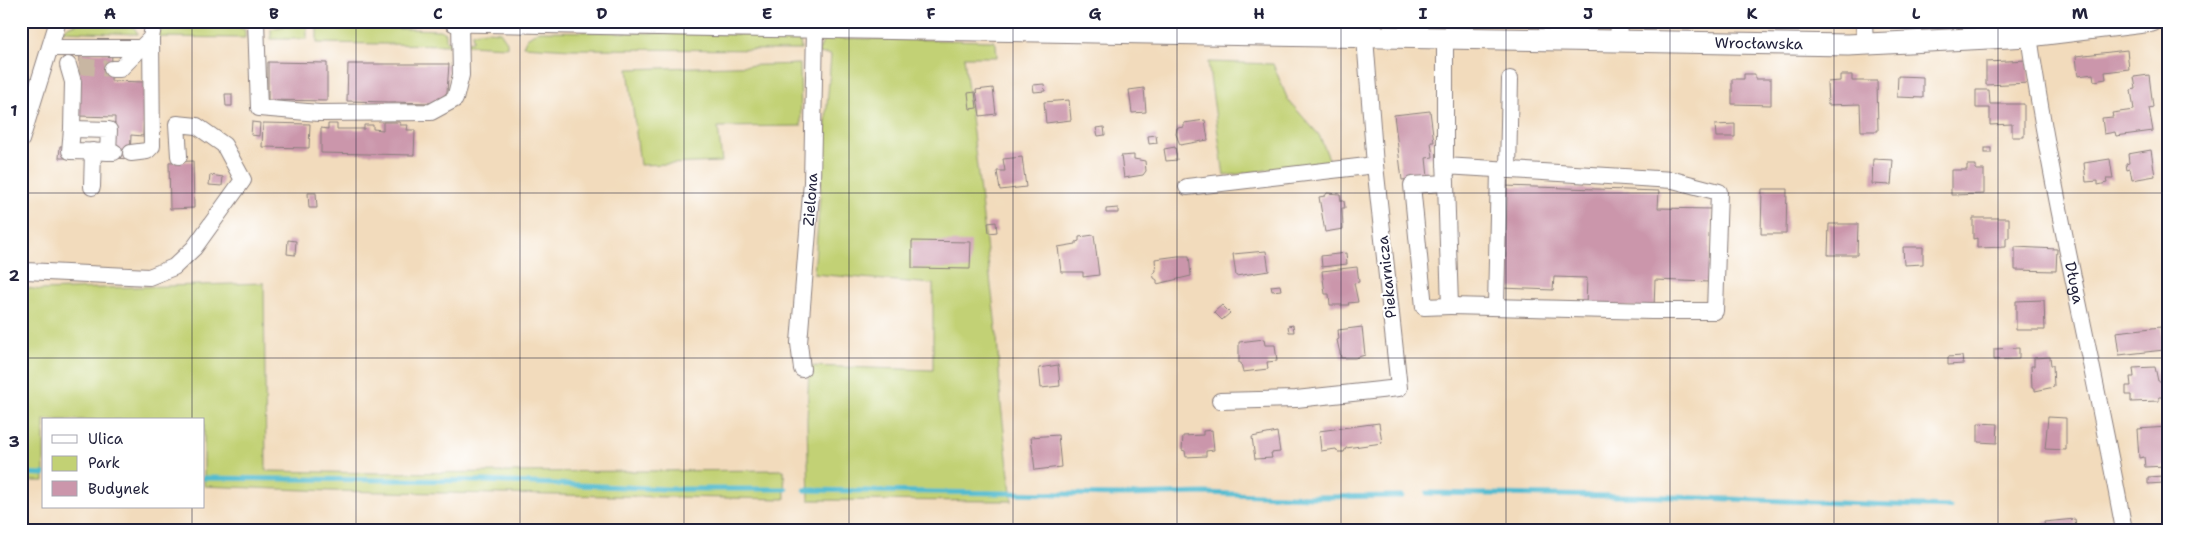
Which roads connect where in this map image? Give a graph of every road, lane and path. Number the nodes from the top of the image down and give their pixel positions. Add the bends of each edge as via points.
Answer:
1 (58, 21) edge
2 (154, 21) edge
3 (256, 21) edge
4 (455, 21) edge
5 (460, 21) edge
6 (1864, 21) edge
7 (2152, 21) edge
8 (1115, 27) edge
9 (815, 28) junction
10 (1579, 31) edge
11 (1618, 32) edge
12 (2018, 32) edge
13 (1365, 38) junction
14 (1445, 40) junction
15 (147, 43) junction
16 (1865, 45) junction
17 (50, 48) junction
18 (112, 69) tunnel mouth
19 (1510, 80) dead end
20 (72, 129) junction
21 (21, 140) edge
22 (105, 152) junction
23 (131, 153) dead end
24 (179, 156) dead end
25 (1374, 165) junction
26 (1445, 166) junction
27 (1503, 170) junction
28 (1446, 183) junction
29 (92, 187) dead end
30 (1187, 187) dead end
31 (21, 269) edge
32 (1450, 306) junction
33 (1496, 307) junction
34 (802, 369) dead end
35 (1220, 401) dead end
36 (2124, 530) edge

1 - 17 street
2 - 15 street
3 - 5 street via 258,108 319,113 431,112 455,99 461,75
4 - 5 main road, Wrocławska
5 - 9 main road, Wrocławska
6 - 16 street
7 - 12 main road, Wrocławska
8 - 9 main road, Wrocławska
8 - 13 main road, Wrocławska
9 - 34 street, Zielona via 812,182 799,343
10 - 11 main road, Wrocławska
10 - 14 main road, Wrocławska
11 - 16 main road, Wrocławska
12 - 16 main road, Wrocławska
12 - 36 street, Długa via 2058,202
13 - 14 main road, Wrocławska
13 - 25 street, Piekarnicza
14 - 26 street
15 - 17 street
15 - 18 street via 120,69
15 - 23 street via 152,146 147,151
17 - 20 street via 74,66
17 - 21 street
19 - 27 street
20 - 22 street via 70,150
20 - 22 street via 109,130
22 - 29 street
24 - 31 street via 177,124 197,126 224,145 243,180 194,248 174,267 149,277
25 - 30 street
25 - 35 street, Piekarnicza via 1399,388 1296,399
26 - 27 street
26 - 28 street
27 - 33 street
27 - 33 street via 1673,180 1719,192 1715,310
28 - 32 street
28 - 32 street via 1412,185 1424,306
32 - 33 street

